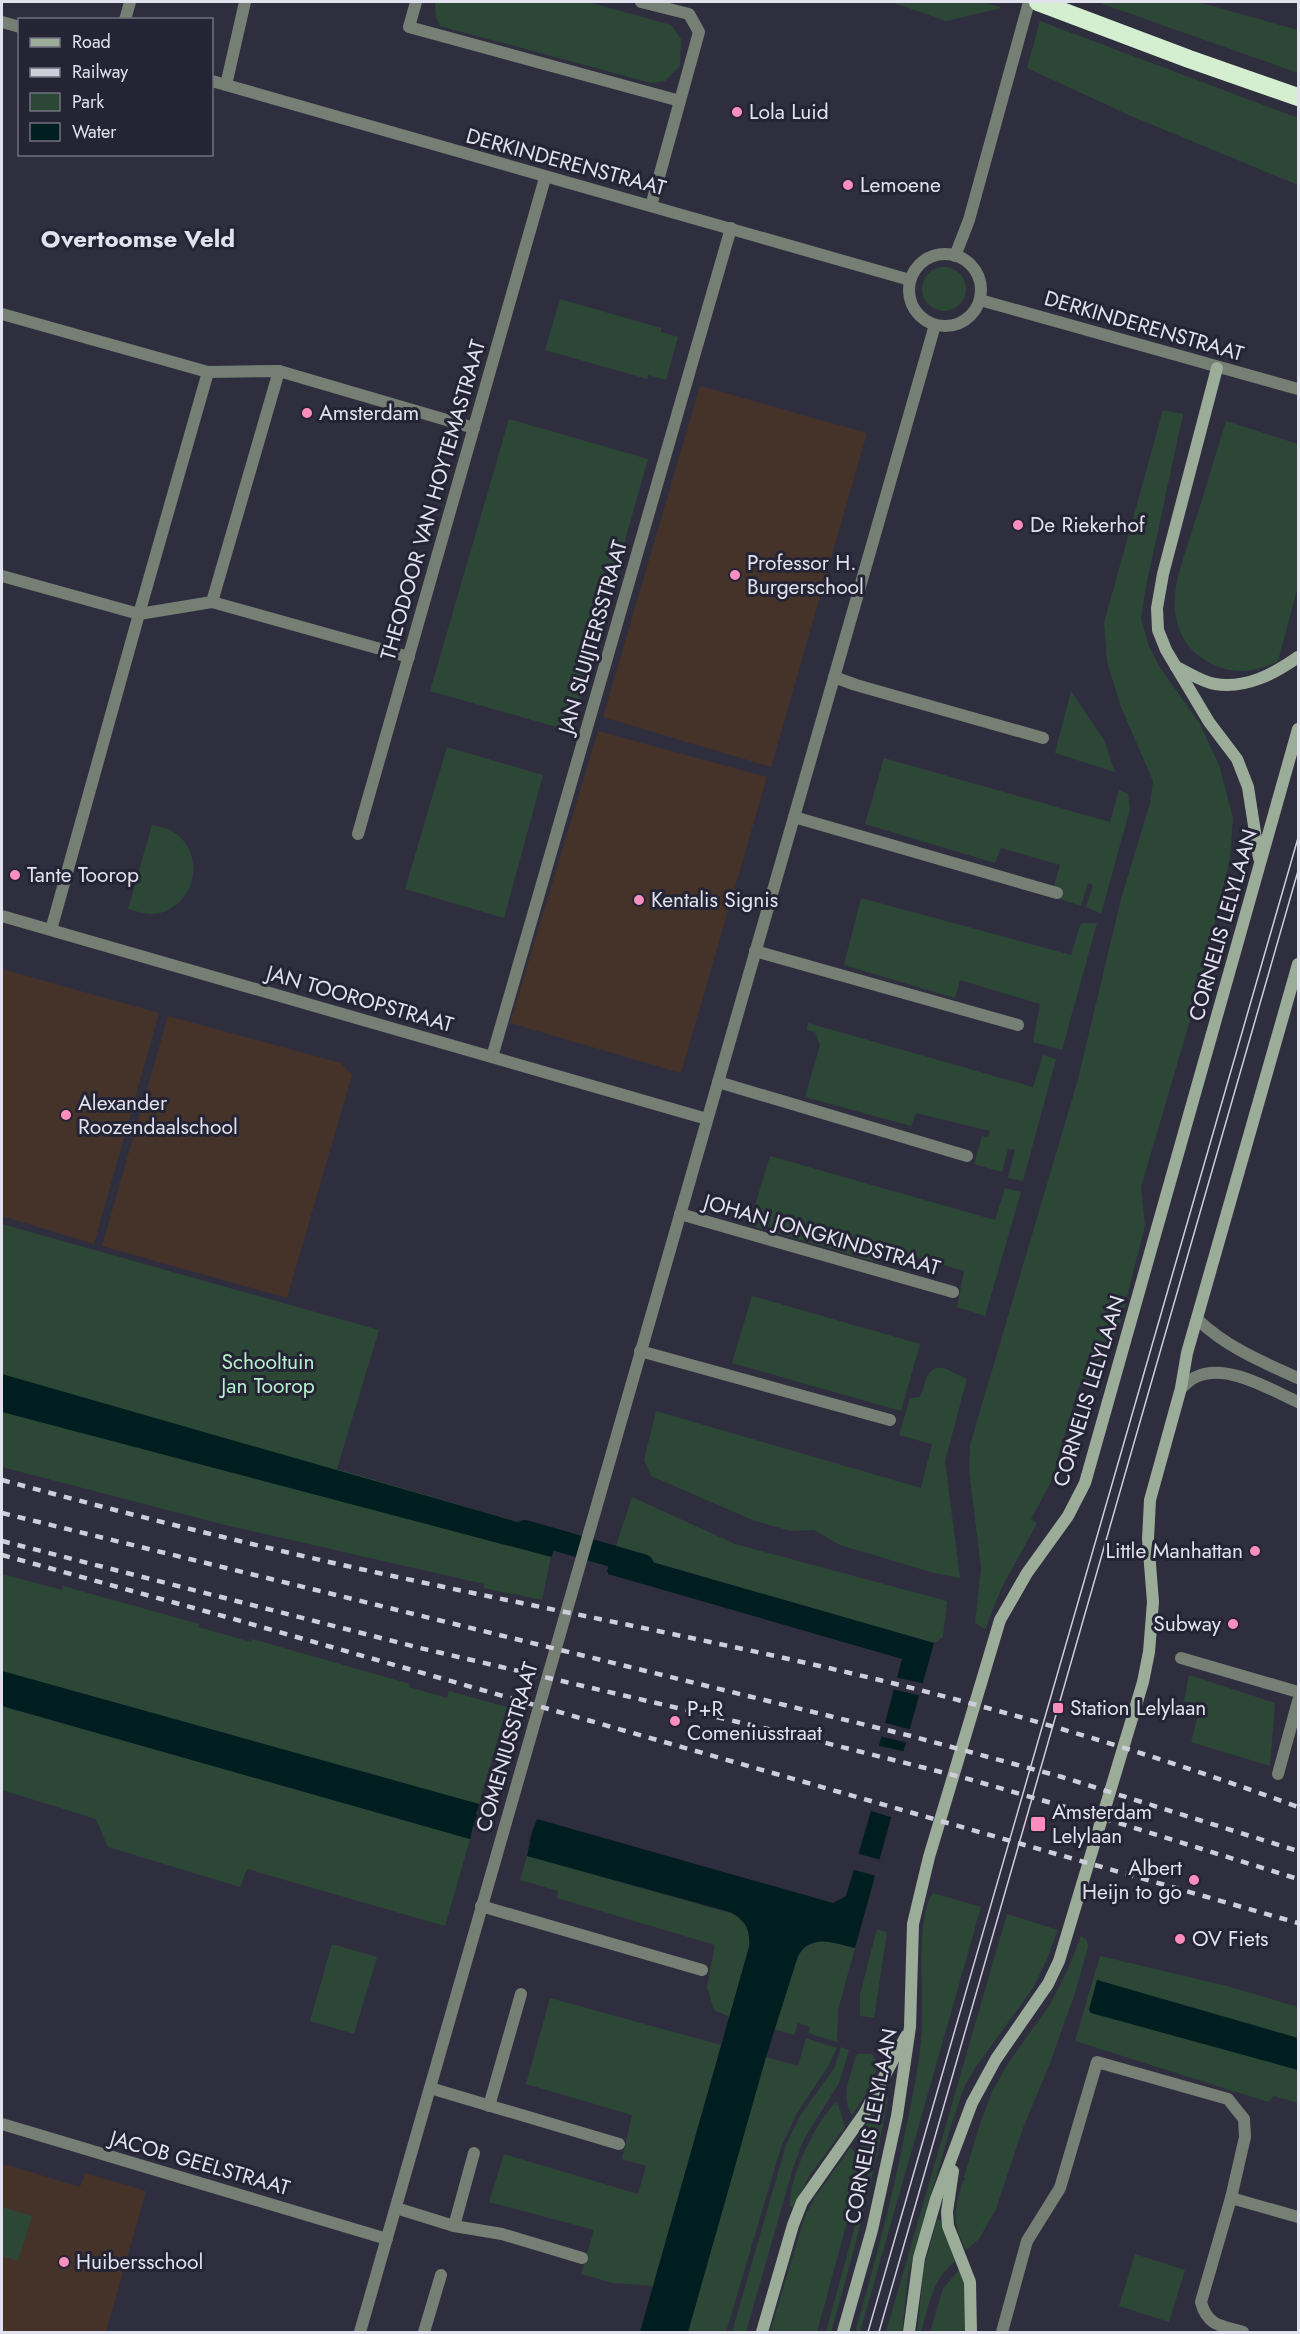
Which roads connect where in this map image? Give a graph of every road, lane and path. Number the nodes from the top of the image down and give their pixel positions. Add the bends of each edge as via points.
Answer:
1 (130, 2) edge
2 (245, 2) edge
3 (416, 2) edge
4 (641, 2) edge
5 (1029, 2) edge
6 (1038, 2) edge
7 (126, 18) edge
8 (2, 22) edge
9 (18, 26) edge
10 (213, 81) edge
11 (226, 85) junction
12 (1299, 97) edge
13 (680, 101) junction
14 (545, 178) junction
15 (651, 206) junction
16 (731, 228) junction
17 (955, 256) junction
18 (910, 280) junction
19 (980, 300) junction
20 (2, 314) edge
21 (935, 325) junction
22 (1217, 368) junction
23 (279, 371) junction
24 (208, 372) junction
25 (1299, 389) edge
26 (474, 428) junction
27 (2, 576) edge
28 (212, 602) junction
29 (139, 614) junction
30 (409, 657) junction
31 (1299, 657) edge
32 (1176, 666) junction
33 (834, 676) junction
34 (1299, 729) edge
35 (1042, 738) dead end
36 (794, 817) junction
37 (358, 834) dead end
38 (1260, 864) junction
39 (1056, 892) dead end
40 (2, 916) edge
41 (51, 930) junction
42 (755, 951) junction
43 (1299, 964) edge
44 (1018, 1025) dead end
45 (492, 1057) junction
46 (718, 1082) junction
47 (707, 1119) junction
48 (967, 1156) dead end
49 (680, 1214) junction
50 (953, 1292) dead end
51 (1197, 1319) junction
52 (640, 1351) junction
53 (1299, 1378) edge
54 (1181, 1388) junction
55 (1299, 1402) edge
56 (890, 1420) dead end
57 (570, 1598) joint
58 (1181, 1658) dead end
59 (1299, 1692) edge
60 (1299, 1701) edge
61 (1278, 1774) dead end
62 (481, 1906) junction
63 (702, 1970) dead end
64 (521, 1994) dead end
65 (910, 2027) junction
66 (430, 2088) junction
67 (489, 2106) junction
68 (2, 2124) edge
69 (619, 2144) dead end
70 (956, 2150) junction
71 (474, 2153) dead end
72 (1231, 2198) junction
73 (396, 2208) junction
74 (1299, 2217) edge
75 (454, 2226) junction
76 (387, 2239) junction
77 (582, 2258) dead end
78 (441, 2275) dead end
79 (360, 2332) edge
80 (424, 2332) edge
81 (762, 2332) edge
82 (843, 2332) edge
83 (909, 2332) edge
84 (971, 2332) edge
85 (1002, 2332) edge
86 (1243, 2332) edge

1 - 7 street
2 - 11 street
3 - 13 street via 409,27
4 - 13 street via 689,14 699,32
5 - 17 street via 969,220
6 - 12 highway
8 - 9 street
10 - 11 street, DERKINDERENSTRAAT
11 - 14 street, DERKINDERENSTRAAT
13 - 15 street
14 - 15 street, DERKINDERENSTRAAT
14 - 26 street, THEODOOR VAN HOYTEMASTRAAT
15 - 16 street, DERKINDERENSTRAAT
16 - 18 street, DERKINDERENSTRAAT
16 - 45 street, JAN SLUIJTERSSTRAAT
17 - 18 street via 927,258
17 - 19 street via 966,261 978,276
18 - 21 street via 911,304 918,315
19 - 21 street via 963,322
19 - 22 street, DERKINDERENSTRAAT
20 - 24 street
21 - 33 street, JOHAN JONGKINDSTRAAT
22 - 25 street, DERKINDERENSTRAAT
22 - 32 main road via 1157,608 1158,630
23 - 24 street
23 - 26 street
23 - 28 street
24 - 29 street
26 - 30 street, THEODOOR VAN HOYTEMASTRAAT
27 - 29 street
28 - 29 street
28 - 30 street
29 - 41 street
30 - 37 street, THEODOOR VAN HOYTEMASTRAAT
31 - 32 main road via 1278,672 1237,685 1213,684
32 - 38 main road via 1209,722 1237,759 1248,787
33 - 35 street
33 - 36 street, JOHAN JONGKINDSTRAAT
34 - 38 main road, CORNELIS LELYLAAN
36 - 39 street
36 - 42 street, JOHAN JONGKINDSTRAAT
38 - 65 main road, CORNELIS LELYLAAN via 1085,1483 1000,1620 988,1658 918,1898 911,1949
40 - 41 street, JAN TOOROPSTRAAT
41 - 45 street, JAN TOOROPSTRAAT
42 - 44 street
42 - 46 street, JOHAN JONGKINDSTRAAT
43 - 51 main road
45 - 47 street, JAN TOOROPSTRAAT
46 - 47 street, JOHAN JONGKINDSTRAAT
46 - 48 street
47 - 49 street, JOHAN JONGKINDSTRAAT
49 - 50 street, JOHAN JONGKINDSTRAAT
49 - 52 street, JOHAN JONGKINDSTRAAT
51 - 53 street via 1231,1346
51 - 54 main road
52 - 56 street
52 - 57 street, JOHAN JONGKINDSTRAAT
54 - 55 street via 1195,1377 1224,1373 1248,1379
54 - 70 main road via 1150,1500 1148,1539 1153,1602 1149,1653 1139,1701 1059,1962 1041,1996 983,2080
57 - 62 street, COMENIUSSTRAAT
58 - 59 street
60 - 61 street
62 - 63 street
62 - 66 street, COMENIUSSTRAAT
64 - 67 street
65 - 81 main road via 864,2114 802,2202
65 - 82 main road, CORNELIS LELYLAAN via 882,2189
66 - 67 street
66 - 73 street, COMENIUSSTRAAT
67 - 69 street
68 - 76 street, JACOB GEELSTRAAT
70 - 83 main road via 936,2199 919,2258
70 - 84 main road via 947,2212 951,2235 970,2282
71 - 75 street
72 - 74 street
72 - 85 street via 1245,2128 1244,2119 1228,2099 1097,2062 1060,2188 1028,2241
72 - 86 street via 1201,2302 1213,2323
73 - 75 street
73 - 76 street, COMENIUSSTRAAT
75 - 77 street via 502,2234
76 - 79 street, COMENIUSSTRAAT
78 - 80 street

